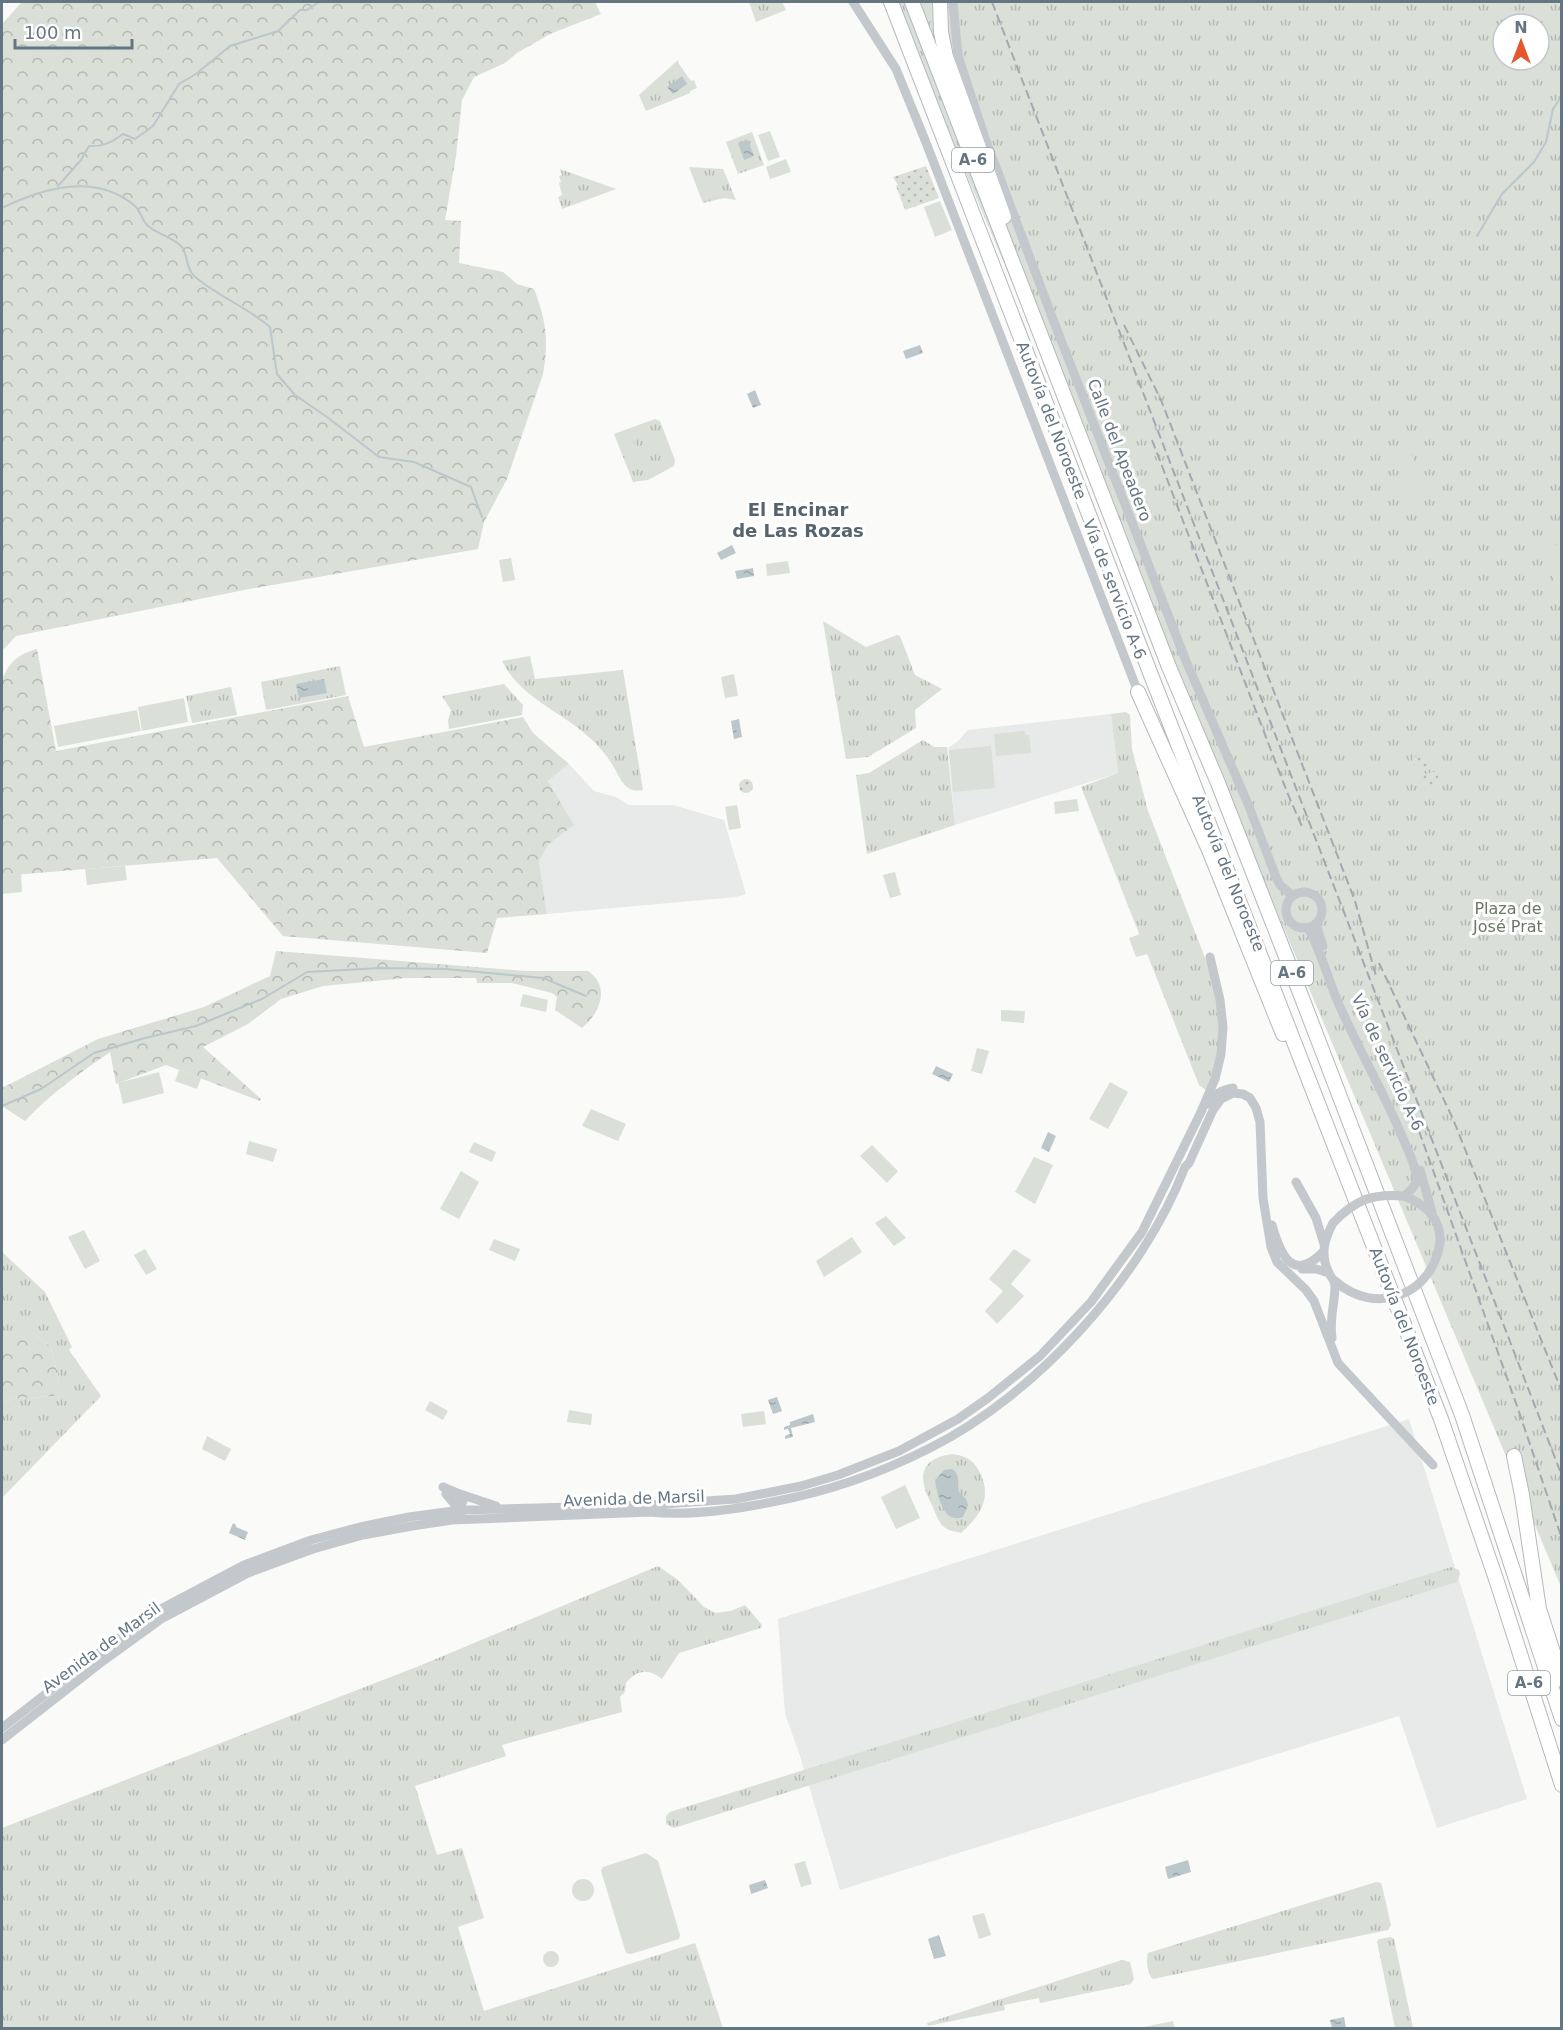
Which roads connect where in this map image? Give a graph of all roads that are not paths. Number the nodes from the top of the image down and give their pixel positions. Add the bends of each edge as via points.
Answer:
1 (853, 2) edge
2 (891, 2) edge
3 (912, 2) edge
4 (940, 2) edge
5 (953, 2) edge
6 (1034, 319) junction
7 (1138, 692) joint
8 (1293, 896) junction
9 (1312, 926) junction
10 (1210, 957) dead end
11 (1201, 1112) junction
12 (1333, 1138) junction
13 (1186, 1155) junction
14 (1181, 1165) junction
15 (1296, 1182) dead end
16 (1404, 1196) junction
17 (1432, 1214) junction
18 (1266, 1218) junction
19 (1324, 1248) junction
20 (1329, 1273) junction
21 (1335, 1281) junction
22 (1333, 1352) junction
23 (1514, 1456) dead end
24 (1433, 1465) dead end
25 (457, 1493) junction
26 (446, 1494) junction
27 (504, 1509) junction
28 (461, 1510) junction
29 (439, 1513) junction
30 (477, 1519) junction
31 (452, 1520) junction
32 (1562, 1680) edge
33 (1562, 1719) edge
34 (2, 1728) edge
35 (2, 1740) edge
36 (1562, 1785) edge

1 - 7 street, Vía de servicio A-6 via 896,69 921,129
2 - 12 highway, Autovía del Noroeste / A-6
3 - 6 highway, Autovía del Noroeste / A-6
4 - 6 highway via 946,57 997,195
5 - 8 street, Calle del Apeadero via 958,56 1054,322 1186,661 1276,877
6 - 33 highway, Autovía del Noroeste / A-6 via 1462,1415
7 - 12 highway via 1209,850 1275,1016
8 - 9 street via 1286,910 1288,918 1300,928
8 - 9 street via 1307,893 1320,901 1321,916
9 - 16 street, Vía de servicio A-6 via 1337,999 1410,1156 1417,1177 1415,1186
9 - 17 street, Vía de servicio A-6 via 1332,979 1404,1129
10 - 11 street via 1223,1027 1215,1079
11 - 13 street
11 - 19 street via 1223,1090 1244,1089 1251,1094 1264,1122 1267,1198 1284,1258 1306,1265
12 - 36 highway, Autovía del Noroeste / A-6 via 1441,1419
13 - 14 street via 1178,1157
13 - 18 street via 1217,1103 1233,1093 1250,1098 1258,1115 1262,1141
14 - 27 street, Avenida de Marsil via 1142,1232 1091,1302 1041,1356 988,1398 926,1438 838,1475 736,1499
14 - 30 street, Avenida de Marsil via 1150,1238 1106,1302 1048,1363 997,1405 931,1448 881,1470 800,1497 737,1509
15 - 19 street via 1316,1218
16 - 17 street
16 - 19 street, bridge via 1372,1197 1357,1202 1333,1223
17 - 21 street, bridge via 1440,1230 1438,1257 1431,1272 1407,1292 1393,1298 1362,1298
18 - 20 street via 1282,1262 1296,1270
18 - 22 street via 1277,1262 1314,1302
19 - 20 street
20 - 21 street
21 - 22 street via 1330,1315
22 - 24 street via 1348,1375
23 - 32 highway via 1539,1610
25 - 26 street via 442,1487
25 - 27 street
25 - 28 street via 463,1501
26 - 28 street
26 - 29 street
27 - 28 street, Avenida de Marsil
28 - 29 street, Avenida de Marsil
28 - 30 street
28 - 31 street
29 - 34 street, Avenida de Marsil via 311,1540 244,1565 157,1611
30 - 31 street, Avenida de Marsil
31 - 35 street, Avenida de Marsil via 363,1535 248,1573 161,1619

